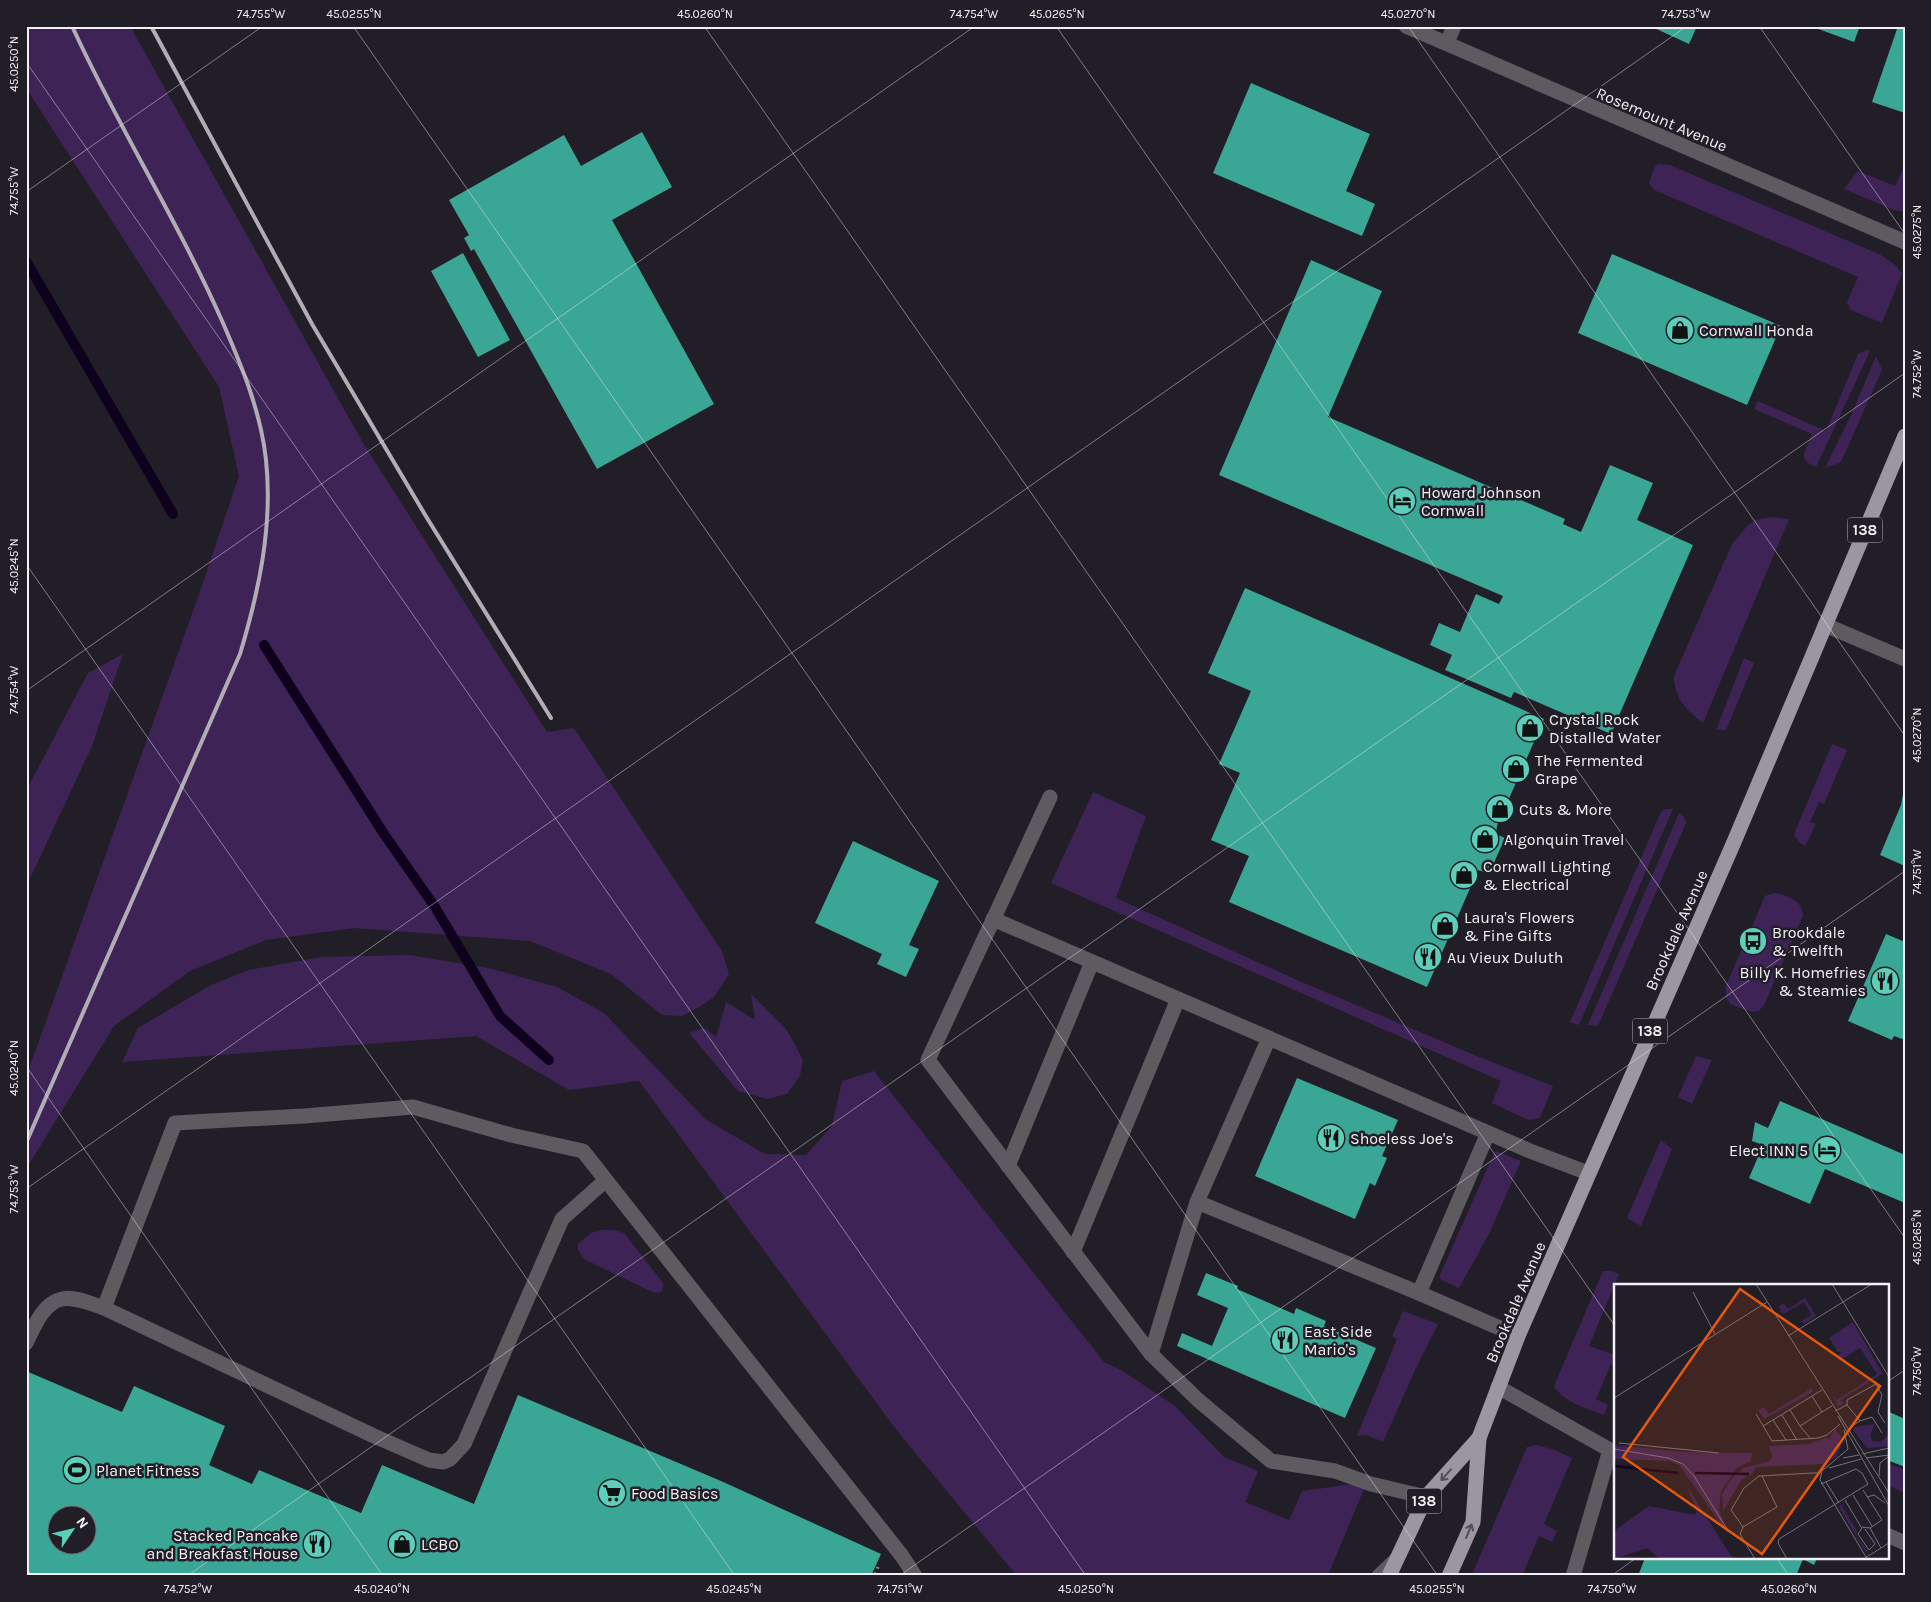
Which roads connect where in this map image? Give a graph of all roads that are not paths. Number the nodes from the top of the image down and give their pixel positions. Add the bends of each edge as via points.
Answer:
1 (1406, 26) edge
2 (1454, 26) edge
3 (1447, 44) junction
4 (1905, 242) edge
5 (1905, 436) edge
6 (1825, 625) junction
7 (1905, 659) edge
8 (1050, 797) dead end
9 (994, 919) junction
10 (1092, 962) junction
11 (1178, 999) junction
12 (1269, 1038) junction
13 (1488, 1133) junction
14 (1008, 1166) junction
15 (1588, 1173) junction
16 (606, 1180) junction
17 (1197, 1202) junction
18 (1073, 1252) junction
19 (1419, 1293) junction
20 (104, 1308) junction
21 (1518, 1336) junction
22 (26, 1343) edge
23 (1151, 1354) junction
24 (1498, 1387) junction
25 (1479, 1438) junction
26 (1612, 1448) edge
27 (1426, 1497) junction
28 (1888, 1535) edge
29 (1905, 1543) edge
30 (1396, 1560) junction
31 (915, 1576) edge
32 (1379, 1576) edge
33 (1389, 1576) edge
34 (1449, 1576) edge
35 (1573, 1576) edge

1 - 3 street, Rosemount Avenue
2 - 3 street
3 - 4 street, Rosemount Avenue
5 - 6 main road, Brookdale Avenue / 138
6 - 7 street
6 - 15 main road, Brookdale Avenue / 138 via 1730,851
8 - 9 street
9 - 10 street
9 - 14 street via 928,1060
10 - 11 street
10 - 14 street
11 - 12 street
11 - 18 street
12 - 13 street
12 - 17 street
13 - 15 street
13 - 19 street
14 - 18 street
15 - 21 main road, Brookdale Avenue / 138
16 - 20 street via 582,1151 511,1135 414,1107 175,1123
16 - 20 street via 562,1219 464,1444 443,1462 429,1460 374,1436
16 - 31 street
17 - 19 street
17 - 23 street
18 - 23 street
19 - 21 street
20 - 22 street via 63,1298 48,1306
21 - 24 main road, Brookdale Avenue / 138
23 - 27 street via 1198,1400 1271,1461 1335,1471 1371,1484
24 - 25 main road, Brookdale Avenue / 138
24 - 26 street
25 -> 27 main road, Brookdale Avenue / 138
34 -> 25 main road, Brookdale Avenue / 138 via 1473,1522
26 - 35 street
27 - 30 main road, Brookdale Avenue / 138
28 - 29 street
30 - 32 street
30 - 33 main road, Brookdale Avenue / 138

